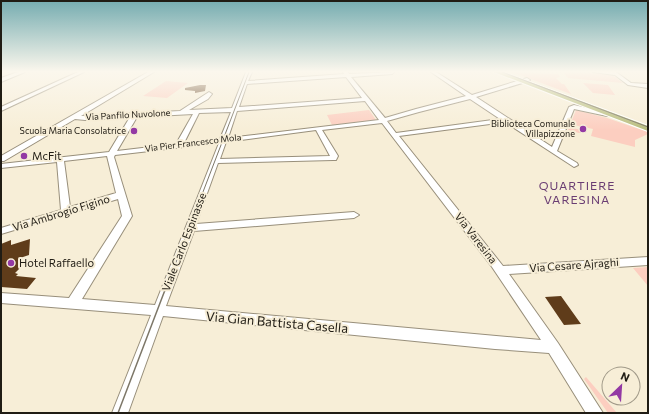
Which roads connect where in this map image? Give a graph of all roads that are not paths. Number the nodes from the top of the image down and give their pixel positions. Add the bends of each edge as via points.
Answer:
1 (39, 91) edge
2 (119, 91) edge
3 (242, 91) edge
4 (360, 91) edge
5 (462, 91) edge
6 (489, 91) edge
7 (548, 91) edge
8 (555, 91) edge
9 (209, 94) dead end
10 (471, 97) junction
11 (366, 99) junction
12 (574, 104) junction
13 (1, 108) edge
14 (235, 110) junction
15 (198, 112) junction
16 (181, 113) junction
17 (134, 116) junction
18 (74, 117) junction
19 (506, 120) junction
20 (383, 121) junction
21 (648, 125) edge
22 (318, 128) junction
23 (648, 129) edge
24 (394, 135) junction
25 (224, 139) junction
26 (179, 146) junction
27 (552, 150) junction
28 (111, 153) junction
29 (60, 159) junction
30 (215, 161) junction
31 (2, 164) edge
32 (574, 165) dead end
33 (120, 195) junction
34 (66, 211) junction
35 (354, 215) dead end
36 (190, 228) junction
37 (1, 231) edge
38 (648, 261) edge
39 (500, 270) junction
40 (1, 298) edge
41 (73, 303) junction
42 (158, 311) junction
43 (553, 347) junction
44 (120, 413) edge
45 (595, 413) edge

1 - 13 street
2 - 18 street
3 - 14 street, Viale Carlo Espinasse
4 - 11 street, Via Varesina
5 - 10 street
6 - 10 street, Via Pier Francesco Mola
7 - 12 main road
8 - 21 main road
9 - 16 street, Via Panfilo Nuvolone
10 - 19 street
10 - 20 street, Via Pier Francesco Mola
11 - 14 street, Via Panfilo Nuvolone
11 - 20 street, Via Varesina
12 - 23 main road
12 - 27 street via 555,149
14 - 15 street, Via Panfilo Nuvolone
14 - 25 street, Viale Carlo Espinasse
15 - 16 street, Via Panfilo Nuvolone
15 - 26 street
16 - 17 street, Via Panfilo Nuvolone
17 - 18 street, Via Panfilo Nuvolone
17 - 28 street
18 - 31 street
19 - 24 street
19 - 27 street
20 - 22 street, Via Pier Francesco Mola
20 - 24 street, Via Varesina
22 - 25 street, Via Pier Francesco Mola
22 - 30 street via 333,158
24 - 39 street, Via Varesina
25 - 26 street, Via Pier Francesco Mola
25 - 30 street, Viale Carlo Espinasse
26 - 28 street, Via Pier Francesco Mola
27 - 32 street
28 - 29 street, Via Pier Francesco Mola
28 - 33 street
29 - 31 street, Via Pier Francesco Mola
29 - 34 street
30 - 36 street, Viale Carlo Espinasse
33 - 34 street, Via Ambrogio Figino
33 - 41 street via 127,216
34 - 37 street, Via Ambrogio Figino
35 - 36 street
36 - 42 street, Viale Carlo Espinasse
38 - 39 street, Via Cesare Ajraghi
39 - 43 street, Via Varesina
40 - 41 street, Via Gian Battista Casella
41 - 42 street, Via Gian Battista Casella
42 - 43 street, Via Gian Battista Casella
42 - 44 street, Viale Carlo Espinasse
43 - 45 street, Via Varesina

